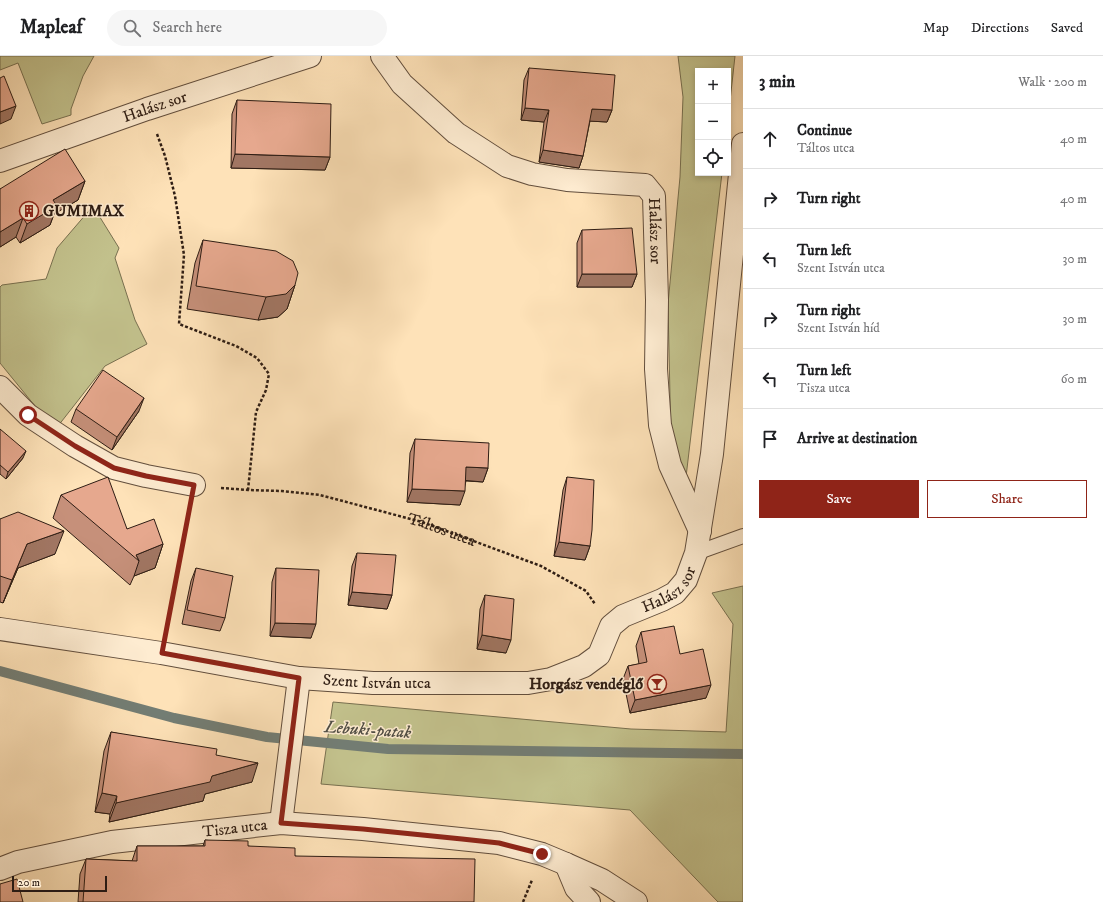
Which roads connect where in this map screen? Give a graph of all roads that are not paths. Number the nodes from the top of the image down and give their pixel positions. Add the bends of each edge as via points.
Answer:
1 (310, 56) edge
2 (382, 56) edge
3 (743, 144) edge
4 (0, 161) edge
5 (0, 387) edge
6 (194, 485) road end
7 (700, 531) junction
8 (743, 536) edge
9 (696, 553) junction
10 (611, 626) joint
11 (0, 629) edge
12 (299, 678) junction
13 (281, 823) junction
14 (566, 864) junction
15 (0, 869) edge
16 (589, 902) edge
17 (636, 902) edge

1 - 4 street, Halász sor via 147,109
2 - 7 street, Halász sor via 402,84 456,133 507,166 532,174 566,180 645,186 654,196 656,369 660,425 670,465
3 - 7 street, Halász sor via 712,454
5 - 6 street via 28,415 114,468
7 - 9 street, Halász sor
8 - 9 lane
9 - 10 street, Halász sor via 686,580 675,593 623,616
10 - 12 street, Szent István utca via 599,655 584,666 550,679 528,683 373,683
11 - 12 street, Szent István utca via 162,653
12 - 13 street
13 - 14 street, Tisza utca via 499,843 542,854
13 - 15 street, Tisza utca via 112,842 18,862
14 - 16 street via 576,888
14 - 17 street, Tisza utca via 602,880

